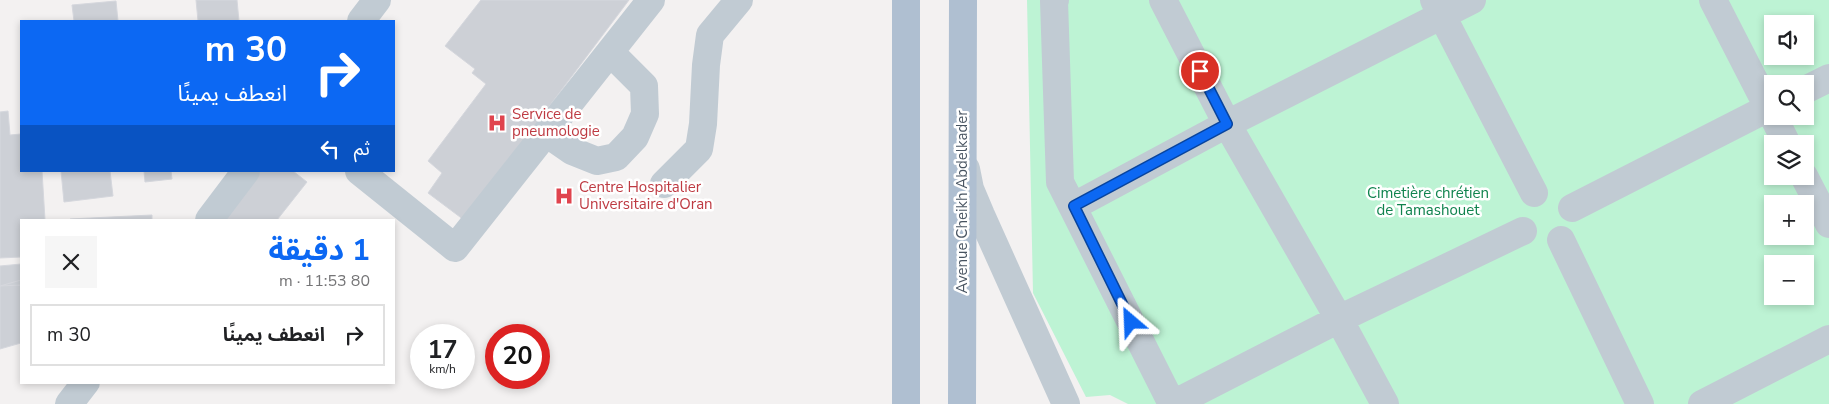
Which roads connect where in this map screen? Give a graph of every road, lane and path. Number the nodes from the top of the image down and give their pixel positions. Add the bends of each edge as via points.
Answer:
1 (377, 0) edge
2 (651, 0) edge
3 (739, 0) edge
4 (906, 0) edge
5 (963, 0) edge
6 (1055, 0) edge
7 (1163, 0) edge
8 (1472, 0) edge
9 (1713, 0) edge
10 (1438, 8) edge
11 (361, 20) edge
12 (610, 52) junction
13 (1829, 78) edge
14 (1814, 86) edge
15 (1764, 96) edge
16 (1764, 115) edge
17 (1227, 124) junction
18 (546, 133) junction
19 (963, 155) junction
20 (245, 172) edge
21 (361, 172) edge
22 (664, 184) dead end
23 (1809, 185) edge
24 (1534, 193) junction
25 (1074, 206) junction
26 (1572, 208) junction
27 (210, 219) edge
28 (1829, 224) edge
29 (1523, 231) junction
30 (1561, 240) junction
31 (1339, 320) junction
32 (1829, 339) edge
33 (84, 384) edge
34 (69, 404) edge
35 (906, 404) edge
36 (962, 404) edge
37 (1066, 404) edge
38 (1172, 404) edge
39 (1386, 404) edge
40 (1640, 404) edge
41 (1702, 404) edge

1 - 11 street
2 - 12 street
3 - 22 street via 710,35 698,150
4 - 35 main road
5 - 19 main road, Avenue Cheikh Abdelkader
6 - 25 street via 1060,182
7 - 17 street
8 - 10 street
9 - 15 street
10 - 17 street
10 - 24 street
12 - 18 street
12 - 18 street via 644,86 645,114 635,137 616,157 598,161 572,151
13 - 14 street
16 - 26 street
17 - 25 street
17 - 31 street
18 - 21 street via 455,248
19 - 36 main road, Avenue Cheikh Abdelkader
19 - 37 street via 970,189
20 - 27 street
23 - 28 street
24 - 26 street via 1552,190 1567,200
24 - 29 street via 1527,198 1519,214
25 - 38 street
26 - 30 street via 1572,225
29 - 30 street via 1536,242 1545,244
29 - 31 street
30 - 40 street
31 - 38 street
31 - 39 street
32 - 41 street
33 - 34 street

